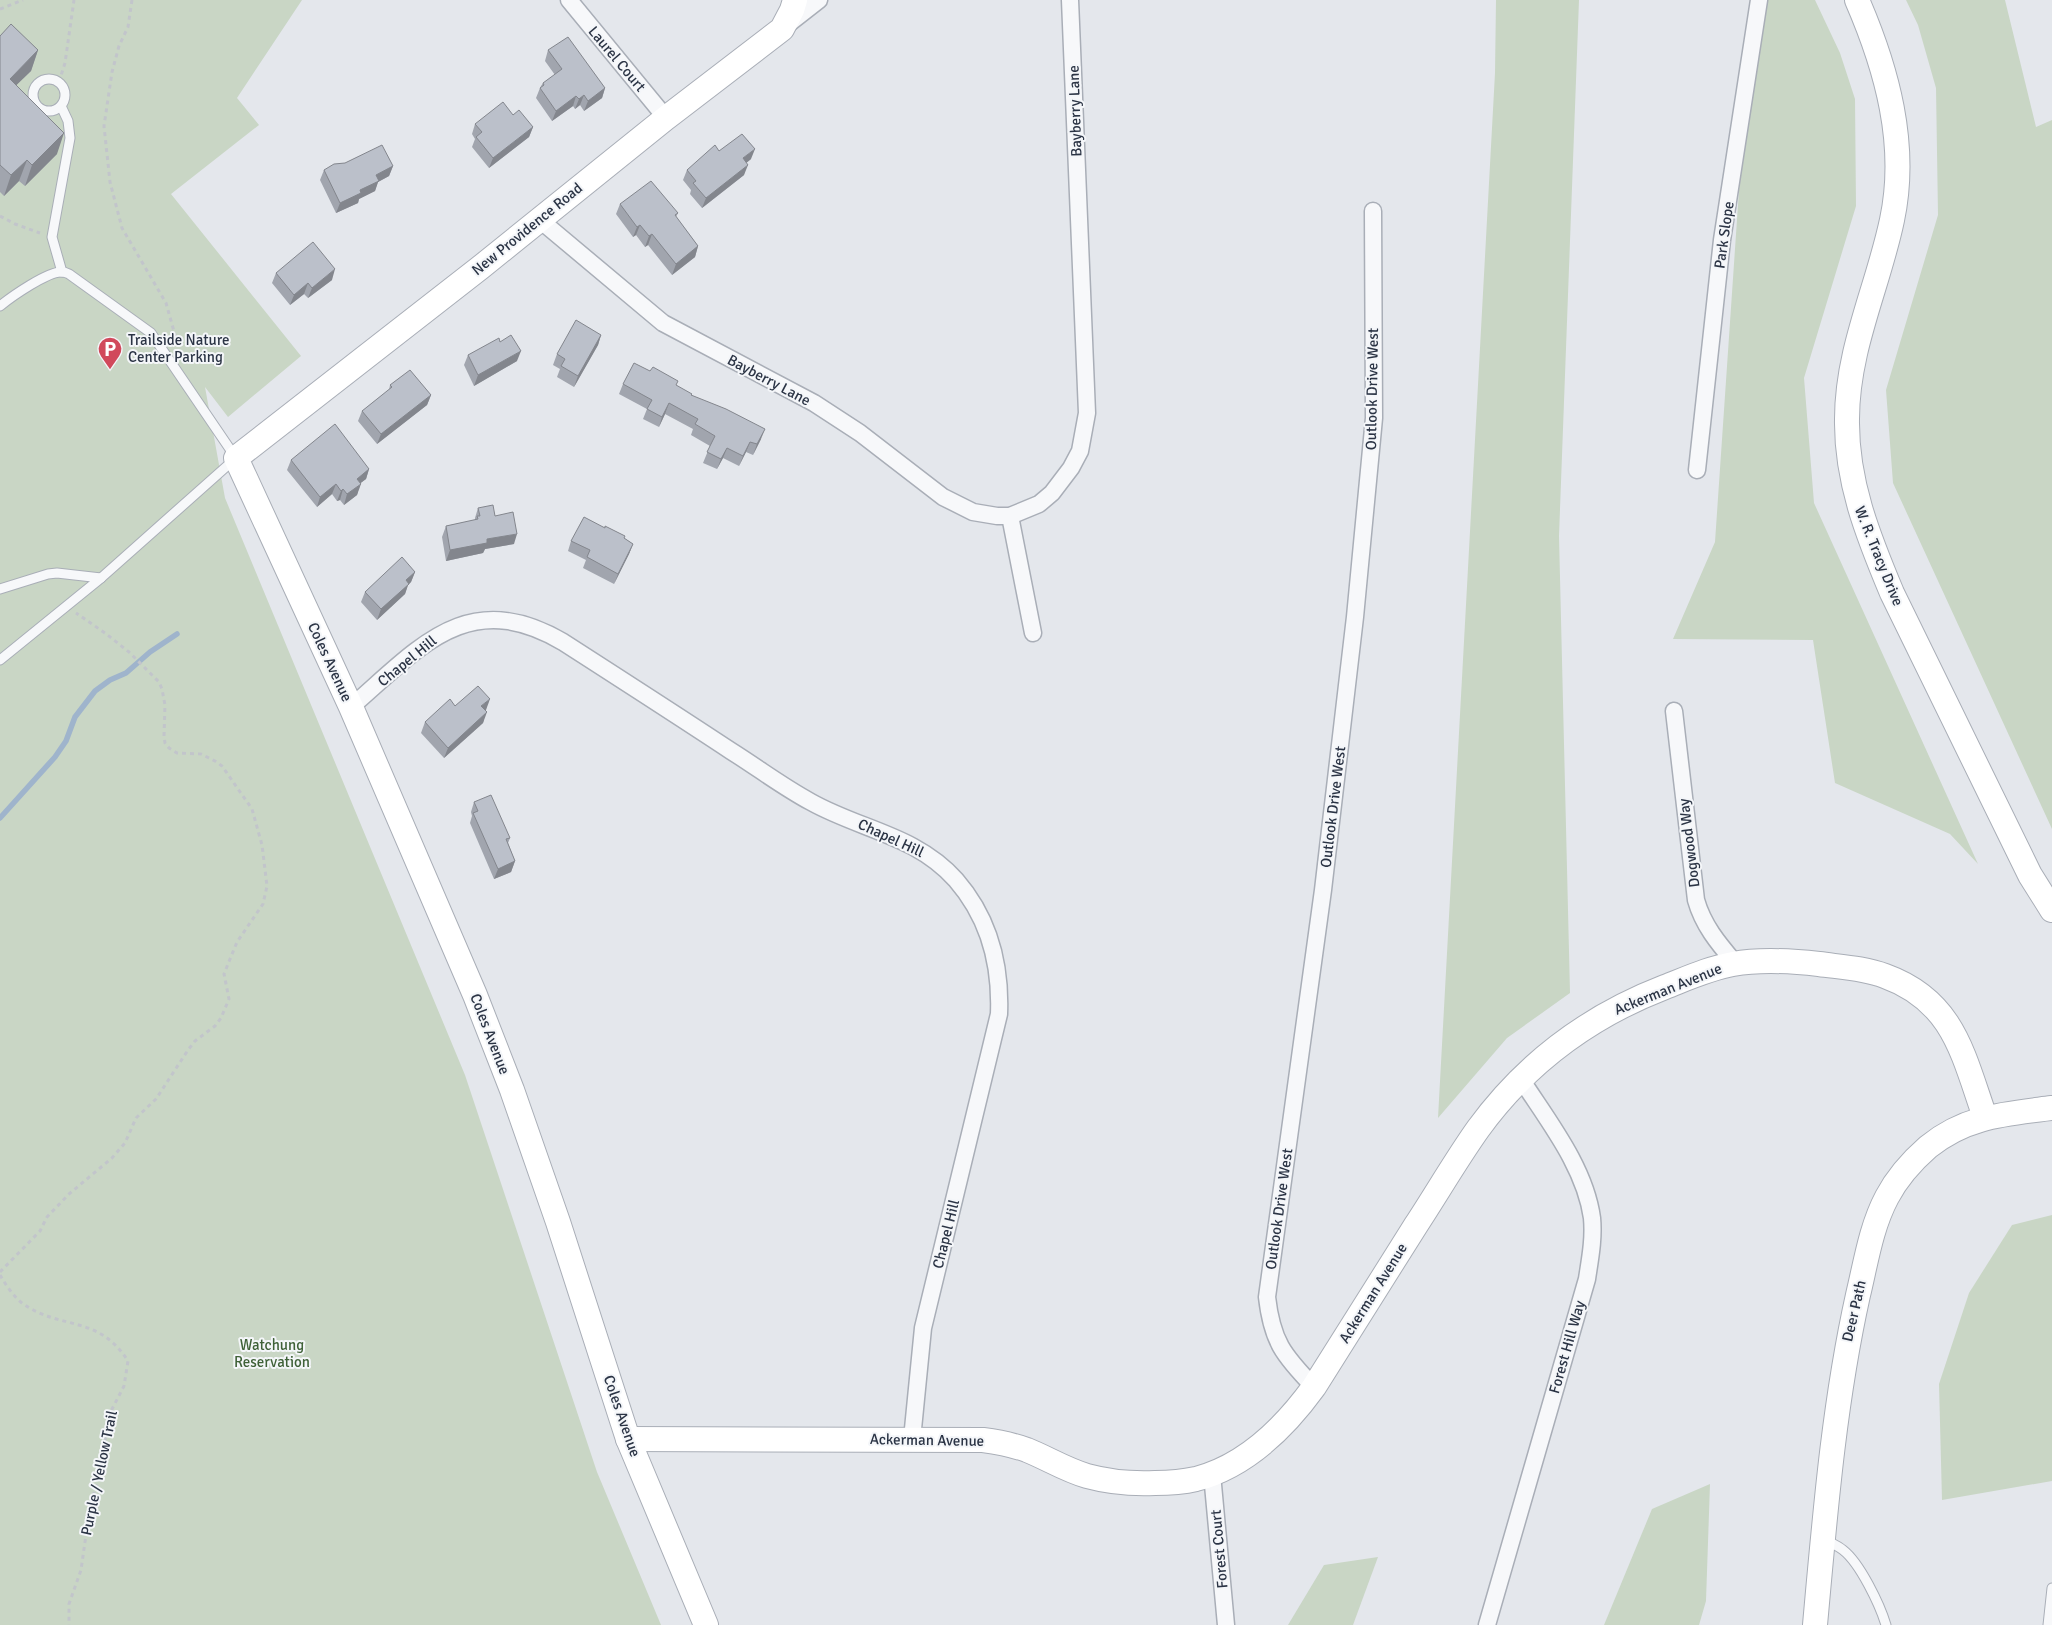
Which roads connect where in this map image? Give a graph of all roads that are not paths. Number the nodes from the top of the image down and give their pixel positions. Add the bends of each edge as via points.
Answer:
1 (569, 0) edge
2 (795, 0) edge
3 (819, 0) edge
4 (1070, 0) edge
5 (1759, 0) edge
6 (1857, 0) edge
7 (782, 28) junction
8 (61, 106) junction
9 (666, 118) junction
10 (1373, 211) dead end
11 (540, 220) junction
12 (62, 272) junction
13 (0, 306) edge
14 (236, 458) junction
15 (1697, 470) dead end
16 (1010, 516) junction
17 (101, 578) junction
18 (0, 589) edge
19 (1033, 633) dead end
20 (0, 660) edge
21 (351, 707) junction
22 (1674, 711) dead end
23 (2052, 910) edge
24 (1735, 963) junction
25 (1521, 1079) junction
26 (2052, 1108) edge
27 (1985, 1117) junction
28 (1314, 1386) junction
29 (628, 1439) junction
30 (912, 1439) junction
31 (1212, 1474) junction
32 (1823, 1539) junction
33 (2052, 1588) edge
34 (706, 1625) edge
35 (1226, 1625) edge
36 (1487, 1625) edge
37 (1815, 1625) edge
38 (1886, 1625) edge
39 (2048, 1625) edge

1 - 9 street, Laurel Court
2 - 7 street
3 - 7 street, New Providence Road
4 - 16 street, Bayberry Lane via 1087,413 1085,434 1080,451 1062,480 1039,504
5 - 15 street, Park Slope via 1722,240
6 - 23 street, W. R. Tracy Drive via 1889,92 1898,167 1892,221 1851,369 1847,418 1849,464 1872,546 1892,593 2030,875
7 - 9 street, New Providence Road
8 - 8 lane via 65,96 59,82 44,80 35,86 33,97 41,110 52,111
8 - 12 lane via 70,138 52,238
9 - 11 street, New Providence Road
10 - 28 street, Outlook Drive West via 1374,418 1356,608 1323,890 1267,1296 1270,1321 1278,1342 1291,1362
11 - 14 street, New Providence Road
11 - 16 street, Bayberry Lane via 663,323 814,403 958,506 984,515
12 - 13 lane via 52,274
12 - 14 lane via 144,328 156,340
14 - 17 lane
14 - 21 street, Coles Avenue
16 - 19 street
17 - 18 lane via 57,573
17 - 20 lane
21 - 29 street, Coles Avenue via 475,995 512,1090
21 - 30 street, Chapel Hill via 439,634 472,622 496,619 519,622 563,642 811,803 914,846 943,867 967,894 992,942 999,978 999,1014 924,1328
22 - 24 street, Dogwood Way via 1696,900 1705,925
24 - 25 street, Ackerman Avenue via 1671,984 1602,1016 1546,1055
24 - 27 street, Ackerman Avenue via 1777,961 1852,968 1883,975 1916,990 1932,1004 1952,1030
25 - 28 street, Ackerman Avenue via 1474,1136
25 - 36 street, Forest Hill Way via 1564,1146 1580,1180 1592,1218 1592,1246 1586,1279
26 - 27 street, Deer Path
27 - 32 street, Deer Path via 1948,1134 1914,1161 1887,1197 1872,1236 1842,1376
28 - 31 street, Ackerman Avenue via 1296,1411 1269,1437 1234,1463
29 - 30 street, Ackerman Avenue
29 - 34 street, Coles Avenue
30 - 31 street, Ackerman Avenue via 1002,1443 1085,1475 1124,1483 1174,1482
31 - 35 street, Forest Court
32 - 37 street, Deer Path
32 - 38 lane via 1843,1550 1862,1574
33 - 39 lane

